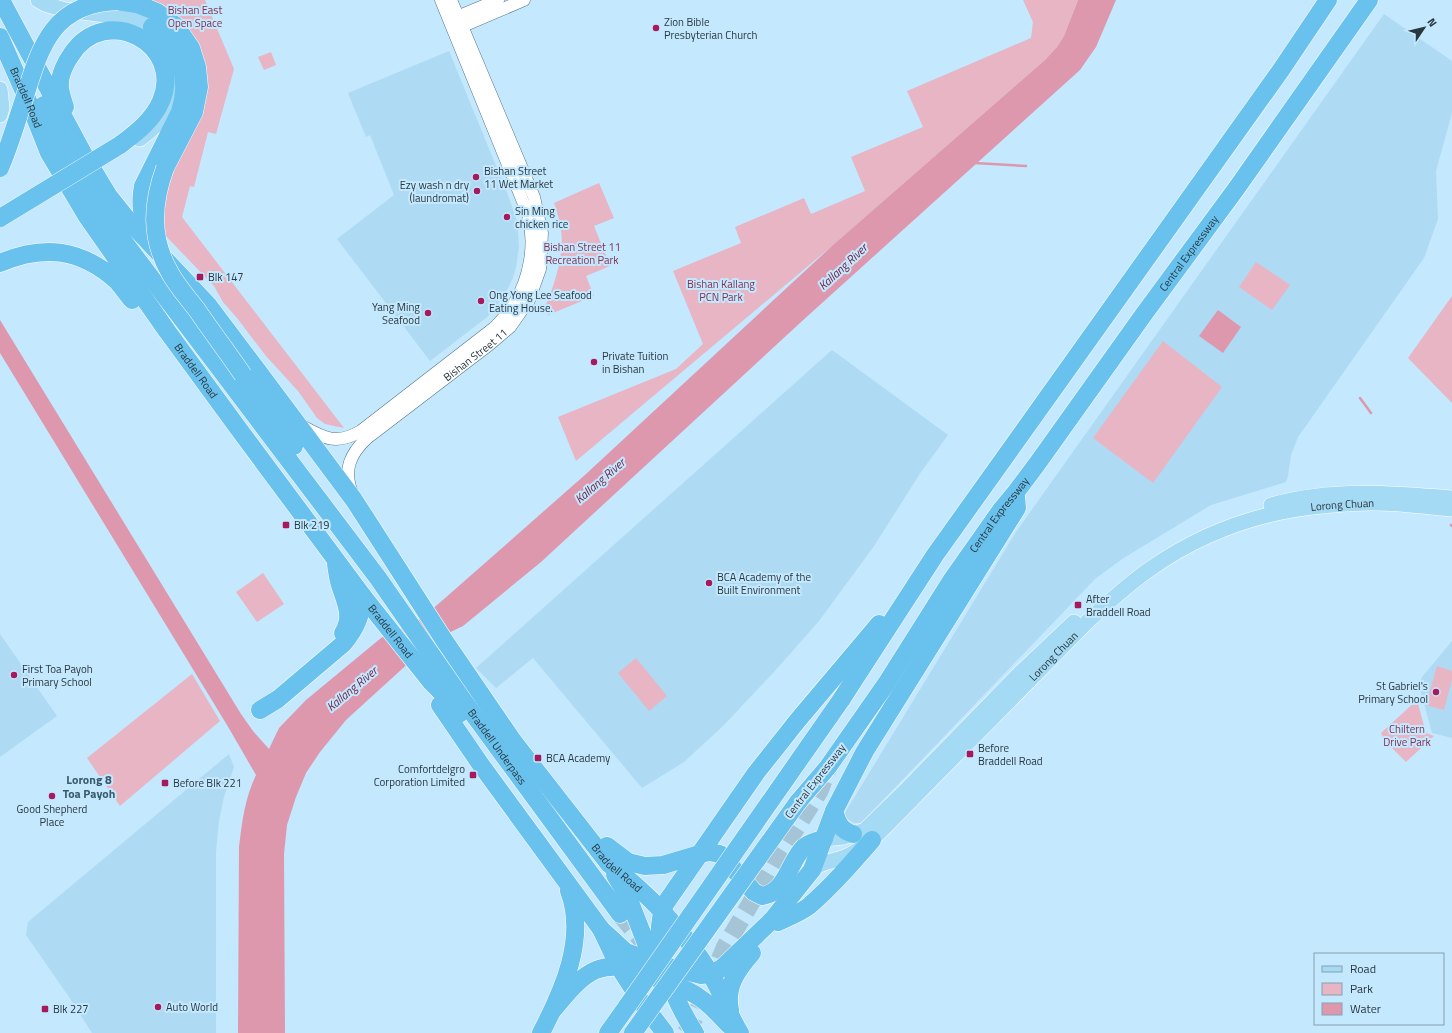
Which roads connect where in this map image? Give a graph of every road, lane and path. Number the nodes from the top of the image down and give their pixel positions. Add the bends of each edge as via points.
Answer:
1 (38, 0) edge
2 (441, 0) edge
3 (451, 0) edge
4 (498, 0) edge
5 (524, 0) edge
6 (1328, 0) edge
7 (1369, 0) edge
8 (1, 1) edge
9 (456, 23) junction
10 (152, 27) junction
11 (0, 37) edge
12 (0, 68) edge
13 (0, 89) edge
14 (0, 115) edge
15 (72, 134) junction
16 (122, 148) junction
17 (49, 153) junction
18 (0, 168) edge
19 (0, 218) edge
20 (157, 252) junction
21 (0, 263) edge
22 (167, 331) junction
23 (250, 372) junction
24 (298, 424) junction
25 (1016, 492) junction
26 (1452, 498) edge
27 (354, 500) junction
28 (1452, 509) edge
29 (935, 555) junction
30 (335, 558) junction
31 (378, 578) junction
32 (362, 595) junction
33 (423, 657) junction
34 (318, 665) junction
35 (431, 682) junction
36 (260, 710) dead end
37 (834, 811) junction
38 (573, 818) junction
39 (853, 834) junction
40 (824, 839) junction
41 (872, 840) junction
42 (700, 854) junction
43 (554, 864) junction
44 (609, 864) junction
45 (812, 870) junction
46 (662, 912) junction
47 (611, 921) junction
48 (778, 922) junction
49 (619, 967) junction
50 (662, 973) junction
51 (711, 974) junction
52 (700, 997) junction
53 (553, 1010) junction
54 (684, 1016) junction
55 (706, 1029) edge
56 (736, 1029) edge
57 (541, 1033) edge
58 (608, 1033) edge
59 (633, 1033) edge
60 (667, 1033) edge

1 - 10 main road via 65,10 130,18
2 - 9 street, Bishan Street 11
3 - 9 street, Bishan Street 11
4 - 9 street
5 - 9 street
6 - 29 highway, Central Expressway via 1281,70
7 - 25 highway, Central Expressway via 1236,189
8 - 15 highway, Braddell Road
8 - 31 highway, Braddell Road via 22,59 65,151 95,200
9 - 24 street, Bishan Street 11 via 528,214 532,238 523,286 514,304 494,328 352,436 343,440 329,439
9 - 27 street, Bishan Street 11 via 534,197 542,234 540,269 529,300 510,326 358,446 351,458 348,475
10 - 16 main road via 174,65 176,76 173,98 164,117 146,135
10 - 20 highway via 163,35 180,60 185,85 180,112 142,186 143,222
11 - 17 highway, Braddell Road
12 - 17 highway via 35,135
13 - 14 main road
15 - 16 highway via 60,83 67,60 81,42 89,37 112,30 132,33 153,48 164,68 164,92 153,114
15 - 20 highway, Braddell Road via 108,195
16 - 19 highway, bridge
17 - 22 highway, Braddell Road via 86,215
18 - 23 highway, bridge via 37,59 51,32 62,20 90,4 118,1 137,4 157,12 176,26 191,48 197,67 199,87 194,112 158,187 155,232 160,254 170,274
20 - 23 highway, Braddell Road via 208,305
21 - 22 highway via 15,256 40,252 77,256 117,282 139,308
22 - 30 highway, Braddell Road
23 - 24 highway, Braddell Road via 278,398
23 - 31 highway via 260,397 349,527
24 - 27 highway, Braddell Road
25 - 37 highway via 1017,508 865,751
25 - 59 highway, Central Expressway, bridge via 951,581 886,684 828,767 798,802
26 - 39 main road, Lorong Chuan via 1354,492 1303,497 1262,507 1180,541 1117,584 1091,606 1020,672 877,819 865,830
27 - 38 highway, Braddell Road via 444,640 520,751
28 - 41 main road, Lorong Chuan via 1370,503 1304,508 1236,525 1190,545 1150,569 1089,620
29 - 42 highway via 756,773
29 - 58 highway, Central Expressway, bridge via 842,700
30 - 32 highway, Braddell Road
30 - 34 highway via 349,614 345,630
31 - 33 highway, Braddell Underpass via 406,618
32 - 33 highway, Braddell Road via 388,628
32 - 34 highway via 360,617 351,633 343,644
33 - 35 highway, Braddell Road
33 - 47 highway, Braddell Underpass via 460,696
34 - 36 highway via 278,699
35 - 43 highway via 438,702
35 - 47 highway, Braddell Underpass via 447,698
37 - 39 highway via 840,828
37 - 40 highway
38 - 42 highway via 622,859 633,864 654,866
38 - 44 highway, Braddell Road
39 - 40 main road, Lorong Chuan
40 - 42 highway via 811,842 803,848 781,884 774,892 762,896 754,892 720,854
40 - 45 highway
41 - 45 main road, Lorong Chuan via 856,852 818,864
41 - 48 highway via 851,865 808,906
42 - 46 highway
43 - 47 highway
43 - 53 highway via 570,892 576,924 572,954
44 - 46 highway, Braddell Road
44 - 50 highway via 628,897
45 - 48 highway via 813,874
45 - 51 highway via 772,920 722,968
46 - 50 highway
46 - 51 highway, Braddell Road via 687,940
47 - 49 highway
47 - 50 highway via 626,952
48 - 56 highway via 733,979 728,1000
49 - 50 highway
49 - 53 highway via 595,970 578,983
49 - 60 highway via 642,1003
50 - 51 highway
50 - 52 highway
50 - 54 highway
50 - 60 highway via 672,1016
51 - 56 highway, Braddell Road
52 - 54 highway via 692,1000
52 - 56 highway
53 - 57 highway
54 - 55 highway

